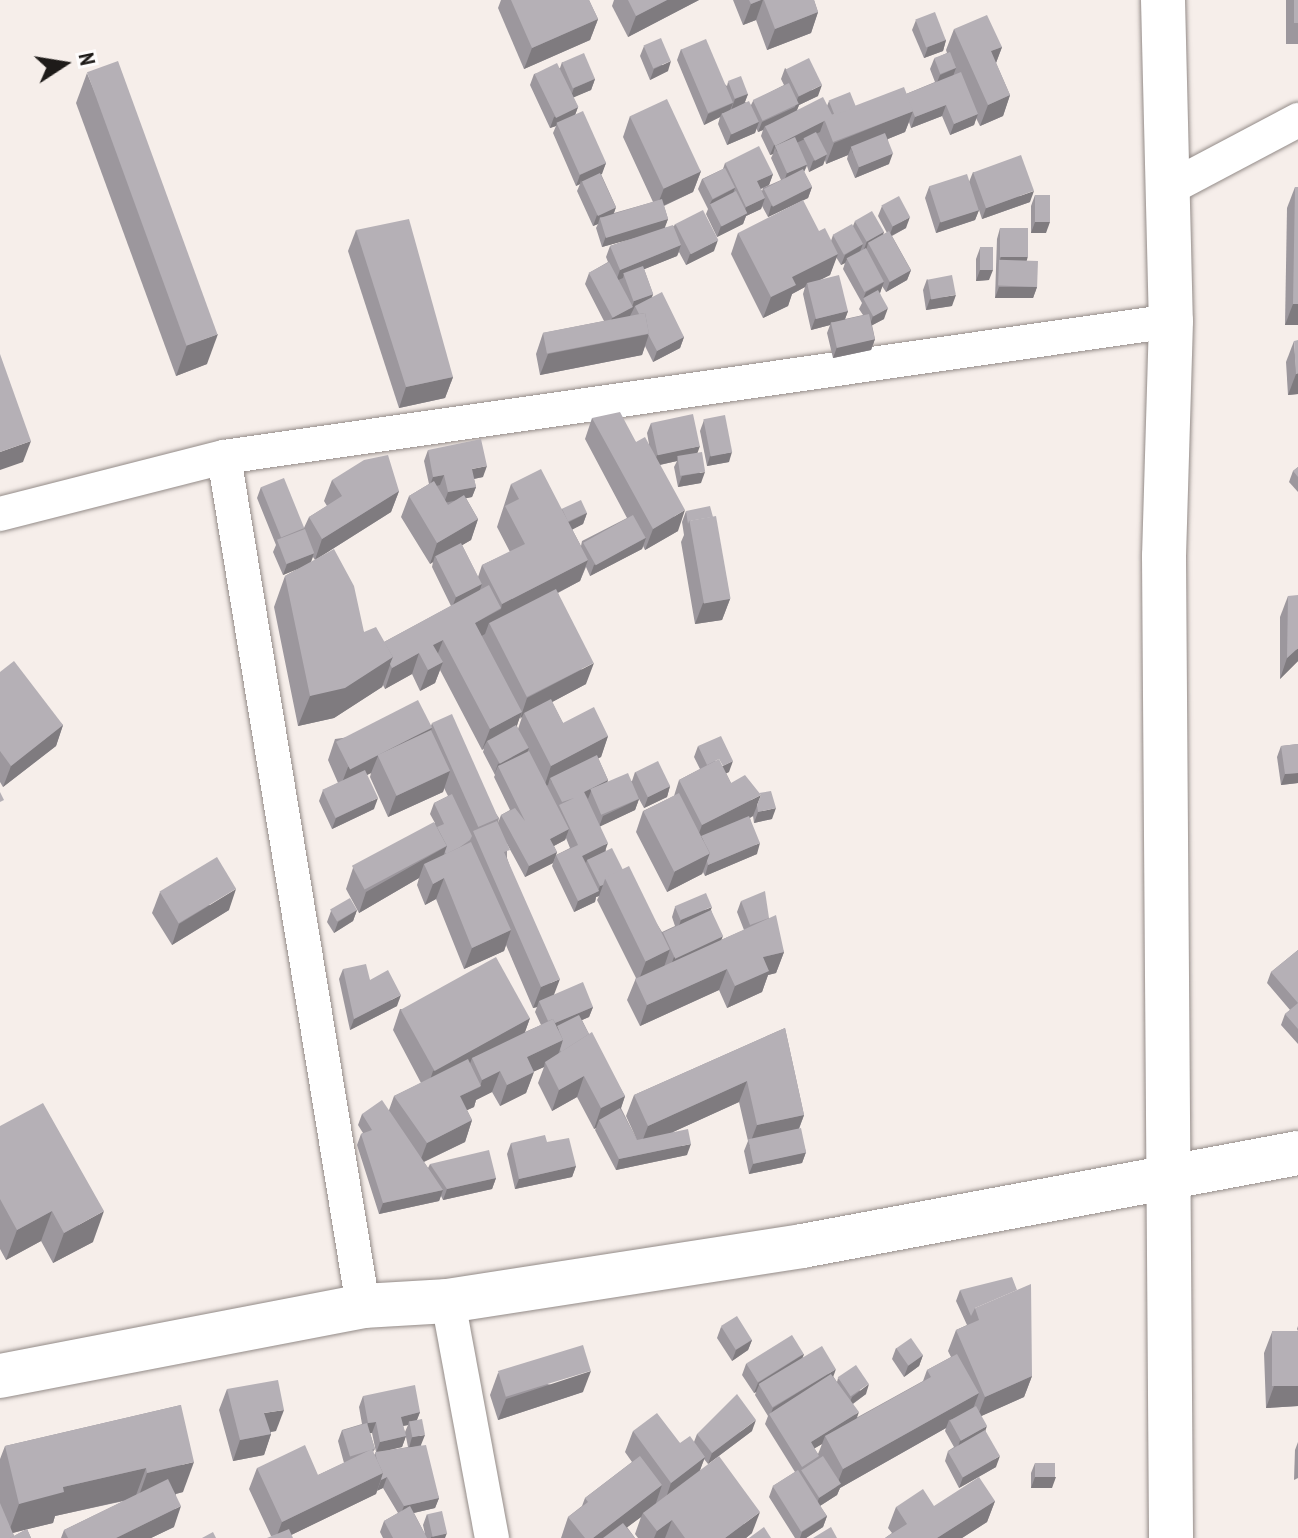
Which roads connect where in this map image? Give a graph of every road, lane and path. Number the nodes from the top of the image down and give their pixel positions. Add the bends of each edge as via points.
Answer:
1 (1163, 0) edge
2 (1298, 120) edge
3 (1164, 191) junction
4 (1171, 321) junction
5 (224, 457) junction
6 (0, 514) edge
7 (1298, 1153) edge
8 (1169, 1177) junction
9 (448, 1301) junction
10 (363, 1306) junction
11 (0, 1376) edge
12 (492, 1538) edge
13 (1171, 1538) edge

1 - 3 street
2 - 3 street
3 - 4 street
4 - 5 street
4 - 8 street via 1164,556
5 - 6 street
5 - 10 street
7 - 8 street
8 - 9 street via 802,1246
8 - 13 street
9 - 10 street
9 - 12 street
10 - 11 street

